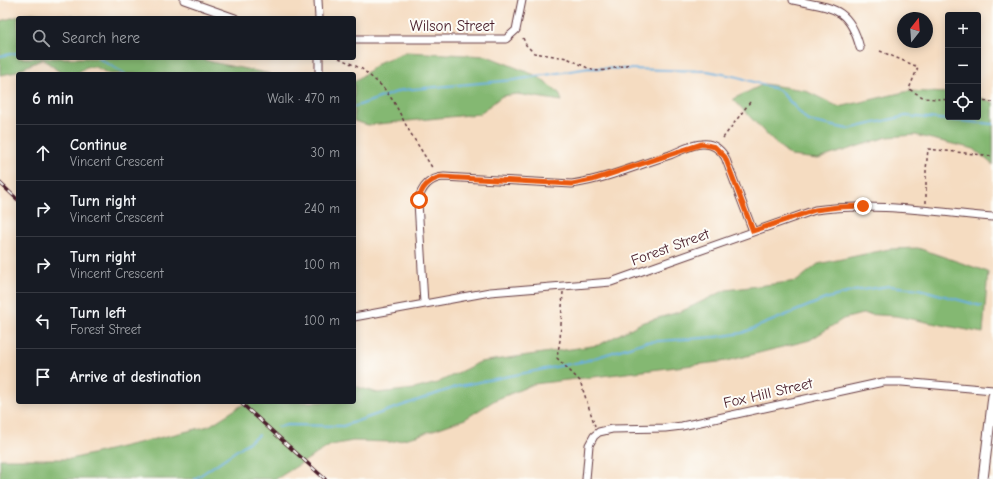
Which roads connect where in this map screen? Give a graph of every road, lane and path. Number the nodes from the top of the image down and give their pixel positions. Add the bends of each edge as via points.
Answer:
1 (184, 0) edge
2 (318, 0) edge
3 (522, 0) edge
4 (793, 0) edge
5 (207, 4) edge
6 (232, 16) edge
7 (318, 16) edge
8 (523, 38) dead end
9 (356, 39) edge
10 (860, 48) dead end
11 (880, 51) dead end
12 (319, 60) edge
13 (343, 60) edge
14 (630, 64) dead end
15 (319, 72) edge
16 (945, 100) edge
17 (981, 101) edge
18 (750, 102) dead end
19 (993, 102) edge
20 (723, 138) dead end
21 (993, 156) edge
22 (433, 169) dead end
23 (926, 202) dead end
24 (993, 217) edge
25 (753, 231) junction
26 (564, 287) junction
27 (424, 303) junction
28 (356, 317) edge
29 (993, 390) edge
30 (993, 396) edge
31 (595, 426) dead end
32 (586, 479) edge
33 (983, 479) edge

1 - 5 street
2 - 7 street
3 - 9 street, Wilson Street via 516,30 506,39
4 - 10 street via 835,9 847,18 857,36
5 - 6 street
8 - 14 path via 534,53 567,58 594,71
11 - 16 path via 918,66 909,89 924,98
12 - 15 street
13 - 22 path via 362,69 383,87
17 - 19 path
18 - 20 path
21 - 23 path via 928,149
24 - 25 street, Forest Street via 863,206 838,207 815,210
25 - 26 street, Forest Street via 611,282
25 - 27 street via 725,157 715,147 706,144 697,144 592,180 572,184 438,178 424,187 418,202
26 - 27 street, Forest Street via 490,292
26 - 31 path via 558,358 580,381
27 - 28 street, Forest Street
29 - 32 street, Fox Hill Street via 883,382 673,427 607,429 596,434 589,443
30 - 33 street

